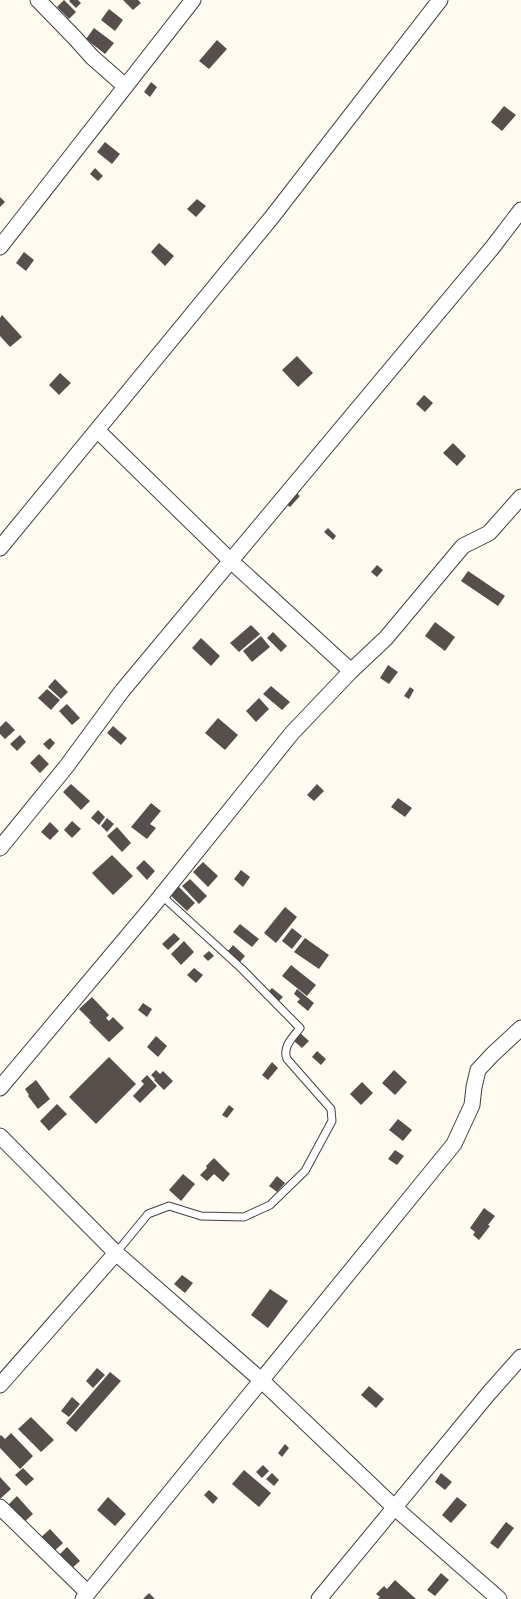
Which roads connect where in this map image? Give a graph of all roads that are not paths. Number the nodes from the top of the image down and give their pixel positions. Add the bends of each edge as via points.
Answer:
1 (38, 0) edge
2 (193, 0) edge
3 (440, 0) edge
4 (125, 86) junction
5 (521, 210) edge
6 (0, 247) edge
7 (98, 430) junction
8 (521, 497) edge
9 (0, 548) edge
10 (232, 562) junction
11 (351, 671) junction
12 (0, 848) edge
13 (161, 895) junction
14 (521, 1028) edge
15 (0, 1088) edge
16 (0, 1136) edge
17 (116, 1253) junction
18 (521, 1357) edge
19 (261, 1380) junction
20 (0, 1385) edge
21 (0, 1507) edge
22 (394, 1507) junction
23 (85, 1596) edge
24 (319, 1599) edge
25 (499, 1599) edge

1 - 4 street via 92,57
2 - 4 street
3 - 7 street via 272,217
4 - 6 street
5 - 10 street
7 - 9 street
7 - 10 street
8 - 11 street via 489,533 464,546 386,638
10 - 11 street
10 - 12 street via 122,691 66,768
11 - 13 street via 292,733
13 - 15 street
13 - 17 lane via 242,969 300,1028 286,1047 285,1054 331,1110 332,1121 305,1170 270,1205 244,1217 226,1218 202,1216 169,1206 148,1214
14 - 19 street via 478,1070 472,1105 454,1144
16 - 17 street
17 - 19 street
17 - 20 street
18 - 22 street
19 - 22 street
19 - 23 street
21 - 23 street
22 - 24 street
22 - 25 street

